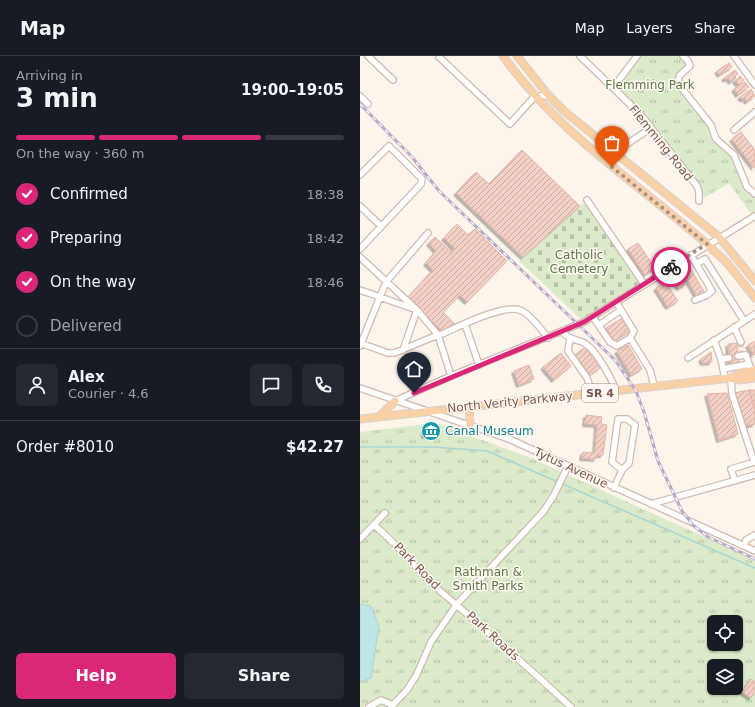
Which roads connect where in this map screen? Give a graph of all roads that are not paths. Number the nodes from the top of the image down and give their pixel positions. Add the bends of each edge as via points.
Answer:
1 (368, 56) edge
2 (503, 56) edge
3 (517, 56) edge
4 (580, 56) edge
5 (637, 56) edge
6 (683, 56) edge
7 (734, 56) edge
8 (439, 57) dead end
9 (393, 80) dead end
10 (755, 85) edge
11 (613, 88) junction
12 (360, 96) edge
13 (534, 96) junction
14 (549, 96) junction
15 (368, 104) dead end
16 (755, 112) edge
17 (651, 128) junction
18 (734, 130) dead end
19 (624, 146) dead end
20 (360, 175) edge
21 (755, 194) edge
22 (587, 200) dead end
23 (700, 201) dead end
24 (360, 206) edge
25 (755, 216) edge
26 (381, 226) junction
27 (428, 233) dead end
28 (719, 237) junction
29 (707, 244) junction
30 (360, 249) edge
31 (690, 255) junction
32 (360, 257) edge
33 (696, 264) junction
34 (715, 274) junction
35 (705, 280) junction
36 (755, 281) edge
37 (386, 282) junction
38 (644, 284) junction
39 (722, 286) junction
40 (360, 290) edge
41 (712, 291) junction
42 (379, 297) junction
43 (755, 298) edge
44 (695, 300) dead end
45 (616, 302) junction
46 (417, 310) junction
47 (621, 310) junction
48 (755, 314) edge
49 (594, 317) junction
50 (744, 321) junction
51 (465, 324) junction
52 (599, 325) junction
53 (734, 327) junction
54 (562, 332) junction
55 (440, 334) junction
56 (548, 338) junction
57 (630, 338) junction
58 (570, 339) junction
59 (714, 340) junction
60 (741, 342) tunnel mouth
61 (360, 344) edge
62 (403, 350) junction
63 (740, 355) tunnel mouth
64 (688, 358) dead end
65 (729, 358) dead end
66 (721, 359) junction
67 (479, 365) junction
68 (752, 368) edge
69 (723, 369) junction
70 (451, 376) junction
71 (728, 378) junction
72 (755, 378) edge
73 (654, 386) junction
74 (360, 388) edge
75 (616, 390) junction
76 (592, 393) junction
77 (395, 401) junction
78 (469, 407) junction
79 (426, 411) junction
80 (379, 417) junction
81 (360, 419) edge
82 (470, 426) junction
83 (755, 462) edge
84 (568, 466) junction
85 (622, 470) junction
86 (755, 475) edge
87 (735, 481) junction
88 (614, 488) junction
89 (651, 504) junction
90 (385, 513) dead end
91 (374, 525) junction
92 (755, 535) edge
93 (360, 539) edge
94 (744, 546) junction
95 (755, 551) edge
96 (457, 604) junction
97 (392, 706) edge
98 (369, 707) edge
99 (571, 707) edge

1 - 9 street
2 - 13 main road
3 - 14 main road
4 - 11 street, Flemming Road
5 - 11 street
6 - 21 street via 690,66 680,75 680,86 711,125 716,139 734,155 747,187
7 - 10 street
8 - 13 street via 510,124
11 - 17 street, Flemming Road
12 - 15 street
13 - 14 street
13 - 29 main road via 593,152
14 - 28 main road via 577,123
16 - 18 street
17 - 19 street
17 - 23 street, Flemming Road via 697,186
20 - 26 street via 389,146 422,179 421,184
22 - 38 street
24 - 26 street
25 - 28 street
26 - 30 street
27 - 37 street
28 - 29 street
28 - 36 main road
29 - 31 street
29 - 43 main road via 728,264
31 - 33 street
31 - 38 street
32 - 37 street
33 - 34 street via 705,259
33 - 35 street
34 - 35 street
34 - 39 street
35 - 41 street
37 - 42 street
37 - 46 street
38 - 45 street
39 - 41 street
39 - 50 street
40 - 42 street
41 - 44 street
42 - 46 street
42 - 61 street
45 - 47 street
45 - 49 street
46 - 55 street
46 - 62 street
47 - 52 street
47 - 57 street via 634,330
48 - 50 street
49 - 52 street
49 - 54 street
50 - 53 street
51 - 55 street
51 - 56 street via 511,308 522,311
51 - 67 street
52 - 57 street via 610,342 617,346
53 - 59 street
53 - 60 street
54 - 56 street
54 - 58 street
55 - 62 street
55 - 70 street
56 - 67 street
57 - 73 street via 650,370
58 - 75 street via 587,344 612,378
58 - 76 street via 568,351 587,378
59 - 64 street
59 - 66 street
61 - 62 street via 388,353
63 - 68 street via 746,355
65 - 66 street
66 - 69 street
67 - 70 street
68 - 69 street
68 - 71 main road, North Verity Parkway / SR 4
69 - 71 street
70 - 77 street
71 - 72 main road, North Verity Parkway / SR 4
71 - 73 main road, North Verity Parkway / SR 4
71 - 83 street
73 - 75 main road, North Verity Parkway / SR 4
74 - 77 street, Tytus Avenue
75 - 76 main road, North Verity Parkway / SR 4
76 - 78 main road, North Verity Parkway / SR 4
77 - 79 street, Tytus Avenue
77 - 80 main road
78 - 79 main road, North Verity Parkway / SR 4
78 - 82 main road
79 - 80 main road, North Verity Parkway / SR 4
79 - 82 street, Tytus Avenue
80 - 81 main road, North Verity Parkway / SR 4
82 - 84 street, Tytus Avenue
83 - 87 street via 731,469
84 - 88 street, Tytus Avenue
84 - 96 street, Park Roads via 543,512
85 - 85 street via 629,463 635,425 627,419 618,419 612,462
85 - 88 street
86 - 87 street
87 - 89 street
88 - 89 street, Tytus Avenue
89 - 94 street, Tytus Avenue
90 - 91 street
91 - 93 street
91 - 96 street, Park Road via 392,540 445,596
92 - 94 street via 746,540
94 - 95 street, Tytus Avenue
96 - 97 street via 431,642 410,686
96 - 99 street, Park Roads
97 - 98 street via 381,700

